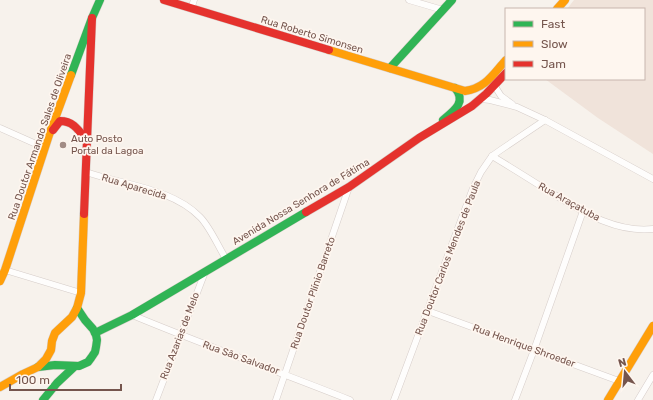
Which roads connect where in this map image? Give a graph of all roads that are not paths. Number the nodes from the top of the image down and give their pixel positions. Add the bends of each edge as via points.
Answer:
1 (100, 0) edge
2 (164, 0) edge
3 (194, 0) edge
4 (409, 0) edge
5 (452, 0) edge
6 (565, 0) edge
7 (559, 8) edge
8 (191, 9) junction
9 (443, 10) junction
10 (92, 18) junction
11 (505, 61) edge
12 (390, 68) junction
13 (505, 74) edge
14 (494, 85) junction
15 (455, 88) junction
16 (480, 99) junction
17 (517, 107) junction
18 (546, 120) junction
19 (0, 128) edge
20 (430, 131) junction
21 (49, 135) junction
22 (86, 141) junction
23 (45, 148) junction
24 (492, 156) junction
25 (86, 172) junction
26 (653, 179) edge
27 (349, 186) junction
28 (583, 212) junction
29 (653, 228) edge
30 (226, 259) junction
31 (5, 270) junction
32 (205, 272) junction
33 (0, 281) edge
34 (80, 292) junction
35 (77, 308) junction
36 (428, 311) junction
37 (132, 315) junction
38 (653, 326) edge
39 (95, 333) junction
40 (181, 335) junction
41 (534, 350) junction
42 (38, 367) junction
43 (74, 367) junction
44 (285, 374) junction
45 (653, 376) edge
46 (619, 381) junction
47 (0, 387) edge
48 (43, 400) edge
49 (156, 400) edge
50 (276, 400) edge
51 (350, 400) edge
52 (394, 400) edge
53 (515, 400) edge
54 (608, 400) edge
55 (638, 400) edge

1 - 10 main road, Rua Doutor Armando Sales de Oliveira
2 - 8 main road, Rua Roberto Simonsen
3 - 8 street
4 - 9 street
5 - 9 main road
6 - 7 main road
8 - 12 main road, Rua Roberto Simonsen
9 - 12 main road
10 - 21 main road, Rua Doutor Armando Sales de Oliveira
10 - 22 main road
11 - 15 main road via 478,88 465,91
12 - 15 main road, Rua Roberto Simonsen
13 - 14 main road, Avenida Nossa Senhora de Fátima
14 - 16 main road, Avenida Nossa Senhora de Fátima
14 - 17 street via 500,96
15 - 16 main road
15 - 20 main road via 460,96 459,104
16 - 17 street
16 - 20 main road, Avenida Nossa Senhora de Fátima via 448,122
17 - 18 street
18 - 24 street, Rua Doutor Carlos Mendes de Paula
18 - 26 street
19 - 23 street
20 - 27 main road, Avenida Nossa Senhora de Fátima
21 - 22 main road via 60,121 66,120 72,123
21 - 23 main road, Rua Doutor Armando Sales de Oliveira
22 - 25 main road
23 - 31 main road, Rua Doutor Armando Sales de Oliveira
24 - 28 street, Rua Araçatuba
24 - 36 street, Rua Doutor Carlos Mendes de Paula via 473,188
25 - 30 street, Rua Aparecida via 164,194 190,208 201,218
25 - 34 main road
27 - 30 main road, Avenida Nossa Senhora de Fátima
27 - 44 street, Rua Doutor Plínio Barreto
28 - 29 street, Rua Araçatuba via 609,224 628,228
28 - 41 street
30 - 32 main road, Avenida Nossa Senhora de Fátima
31 - 33 main road, Rua Doutor Armando Sales de Oliveira
31 - 34 street
32 - 37 main road, Avenida Nossa Senhora de Fátima
32 - 40 street, Rua Azarias de Melo
34 - 35 main road
35 - 39 main road
35 - 42 main road via 72,317 55,333 51,350
36 - 41 street, Rua Henrique Shroeder
36 - 52 street, Rua Doutor Carlos Mendes de Paula
37 - 39 main road, Avenida Nossa Senhora de Fátima
37 - 40 street, Rua São Salvador
38 - 46 main road
39 - 43 main road via 97,341 93,356 87,362
40 - 44 street, Rua São Salvador
40 - 49 street, Rua Azarias de Melo
41 - 46 street, Rua Henrique Shroeder
41 - 53 street
42 - 43 main road
42 - 47 main road
43 - 48 main road
44 - 50 street, Rua Doutor Plínio Barreto
44 - 51 street, Rua São Salvador
45 - 55 street
46 - 54 main road

